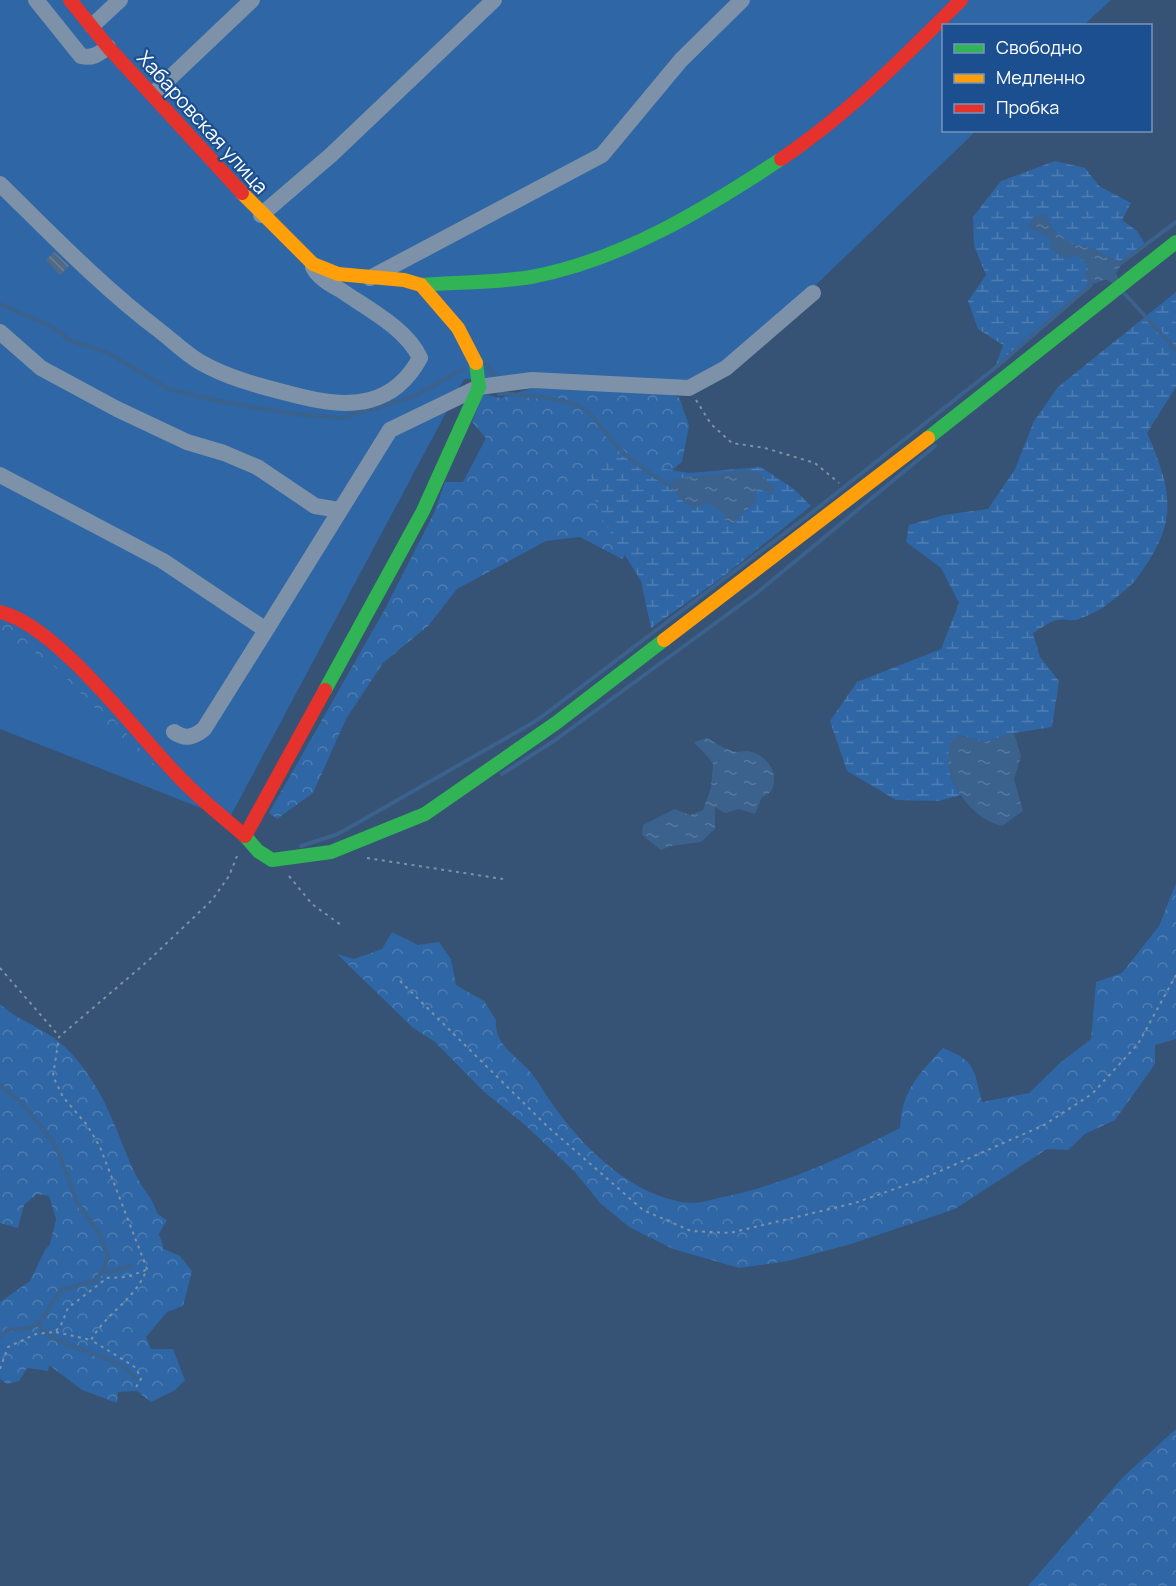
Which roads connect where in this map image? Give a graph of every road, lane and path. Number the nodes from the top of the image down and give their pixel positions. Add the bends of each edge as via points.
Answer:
1 (36, 0) edge
2 (70, 0) edge
3 (120, 0) edge
4 (252, 0) edge
5 (494, 0) edge
6 (742, 0) edge
7 (961, 0) edge
8 (92, 26) junction
9 (108, 47) junction
10 (153, 94) junction
11 (0, 184) edge
12 (261, 215) junction
13 (1176, 242) edge
14 (313, 264) junction
15 (369, 278) junction
16 (421, 285) junction
17 (813, 293) dead end
18 (0, 332) edge
19 (479, 387) junction
20 (689, 388) junction
21 (0, 475) edge
22 (849, 498) junction
23 (339, 510) junction
24 (0, 612) edge
25 (266, 630) junction
26 (174, 732) dead end
27 (245, 836) junction
28 (366, 858) dead end
29 (272, 860) junction
30 (503, 879) dead end
31 (341, 925) dead end
32 (0, 968) edge
33 (1176, 975) edge
34 (400, 981) dead end
35 (59, 1037) junction
36 (147, 1269) junction
37 (54, 1332) junction
38 (91, 1340) junction
39 (0, 1369) edge
40 (136, 1387) dead end

1 - 9 street via 81,56 98,55
2 - 8 street, Хабаровская улица
3 - 8 street
4 - 10 street
5 - 12 street via 331,155
6 - 15 street via 681,60 602,155
7 - 16 street via 887,74 811,139 728,194 610,256 530,277
8 - 9 street, Хабаровская улица
9 - 10 street, Хабаровская улица
10 - 12 street, Хабаровская улица
11 - 14 street via 121,301 200,362 248,382 323,402 355,405 387,395 411,375 420,358 416,348 327,281 314,270
12 - 14 street, Хабаровская улица
13 - 22 street
14 - 15 street via 338,274
15 - 16 street
16 - 19 street via 458,328 476,363
17 - 20 street via 726,368
18 - 23 street via 41,368 117,409 187,442 257,467 315,506
19 - 20 street via 532,380
19 - 23 street via 390,430
19 - 27 street via 423,511
20 - 22 path via 711,424 732,442 815,463 835,477
21 - 25 street via 163,561
22 - 29 street via 556,723 425,814 331,852
23 - 25 street
24 - 27 street via 17,616 62,650 181,780
25 - 26 street via 204,729 187,738
27 - 29 street
27 - 35 path via 229,876 212,900
28 - 30 path
29 - 31 path via 312,904
32 - 35 path
33 - 34 path via 1138,1044 1092,1094 1044,1125 920,1180 855,1203 730,1233 691,1230 643,1210 547,1126
35 - 36 path via 52,1077 100,1148
36 - 37 path via 127,1277 107,1278 68,1308 62,1325
36 - 38 path via 132,1295 101,1323
37 - 38 path
37 - 39 path via 36,1334 8,1347
38 - 40 path via 136,1368 141,1378

